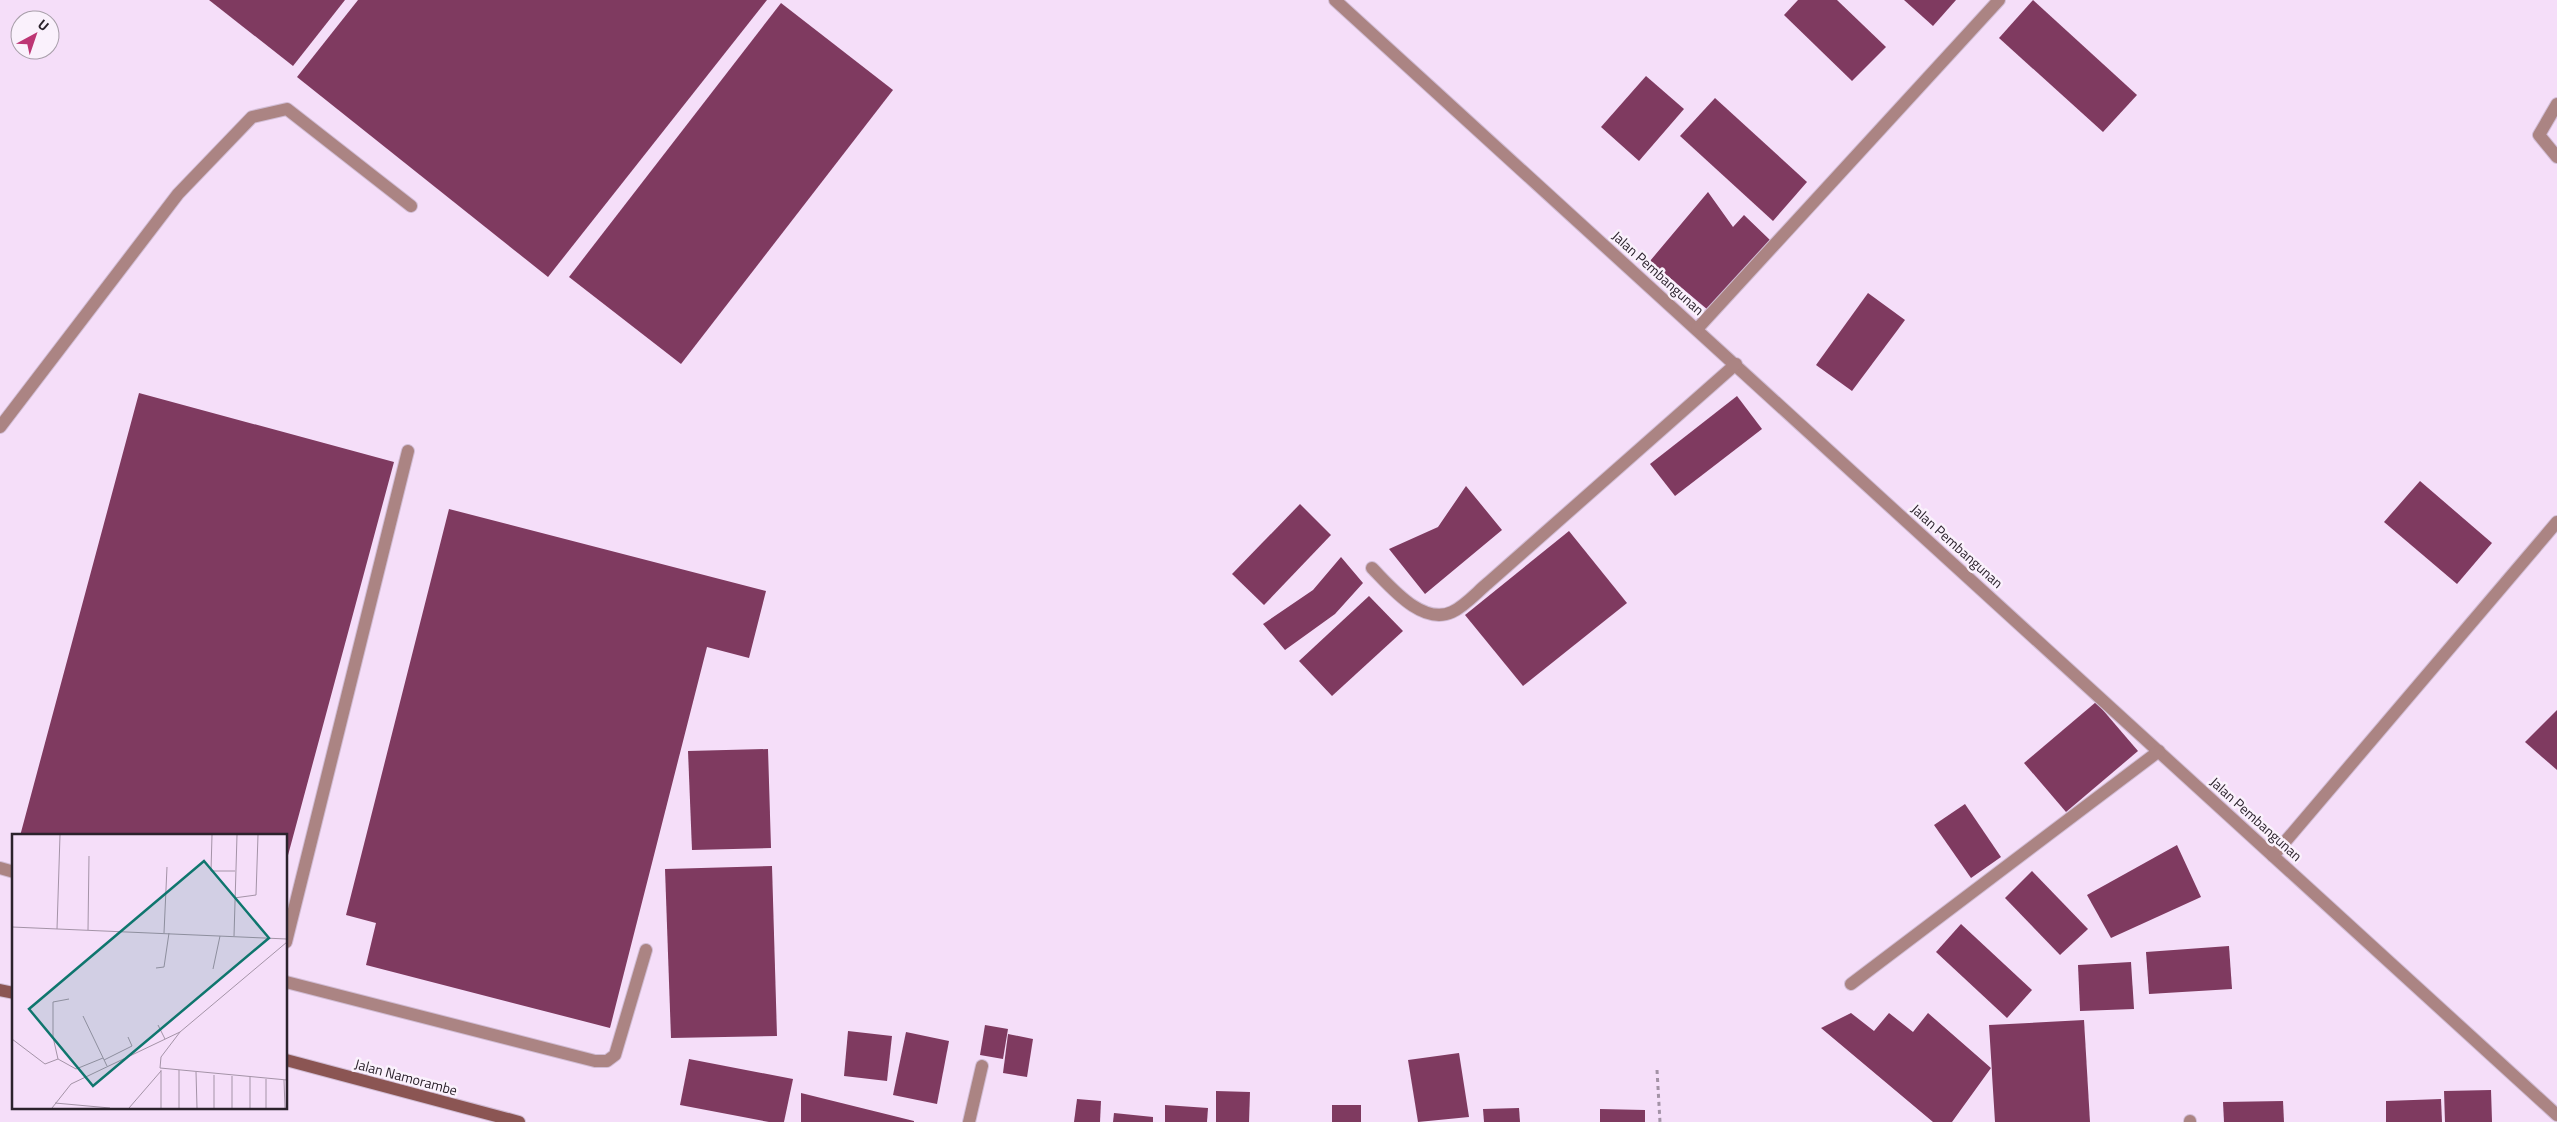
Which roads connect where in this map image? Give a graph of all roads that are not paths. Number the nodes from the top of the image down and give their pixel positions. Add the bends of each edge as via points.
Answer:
1 (1335, 0) edge
2 (1999, 0) edge
3 (2557, 104) edge
4 (2557, 157) edge
5 (411, 206) dead end
6 (1697, 329) junction
7 (1736, 364) junction
8 (0, 427) edge
9 (408, 451) dead end
10 (2555, 528) edge
11 (1372, 568) dead end
12 (2159, 751) junction
13 (2273, 856) junction
14 (288, 934) edge
15 (646, 950) dead end
16 (288, 983) edge
17 (1852, 984) dead end
18 (288, 1061) edge
19 (982, 1066) dead end
20 (2557, 1115) edge
21 (519, 1122) edge
22 (969, 1122) edge

1 - 6 street, Jalan Pembangunan
2 - 6 street
3 - 4 street via 2539,135
5 - 8 street via 287,109 252,116 178,194
6 - 7 street, Jalan Pembangunan
7 - 11 street via 1496,577 1451,612 1432,613 1408,604
7 - 12 street, Jalan Pembangunan
9 - 14 street
10 - 13 street
12 - 13 street, Jalan Pembangunan
12 - 17 street
13 - 20 street, Jalan Pembangunan
15 - 16 street via 615,1055 606,1061 585,1059
18 - 21 main road, Jalan Namorambe
19 - 22 street

